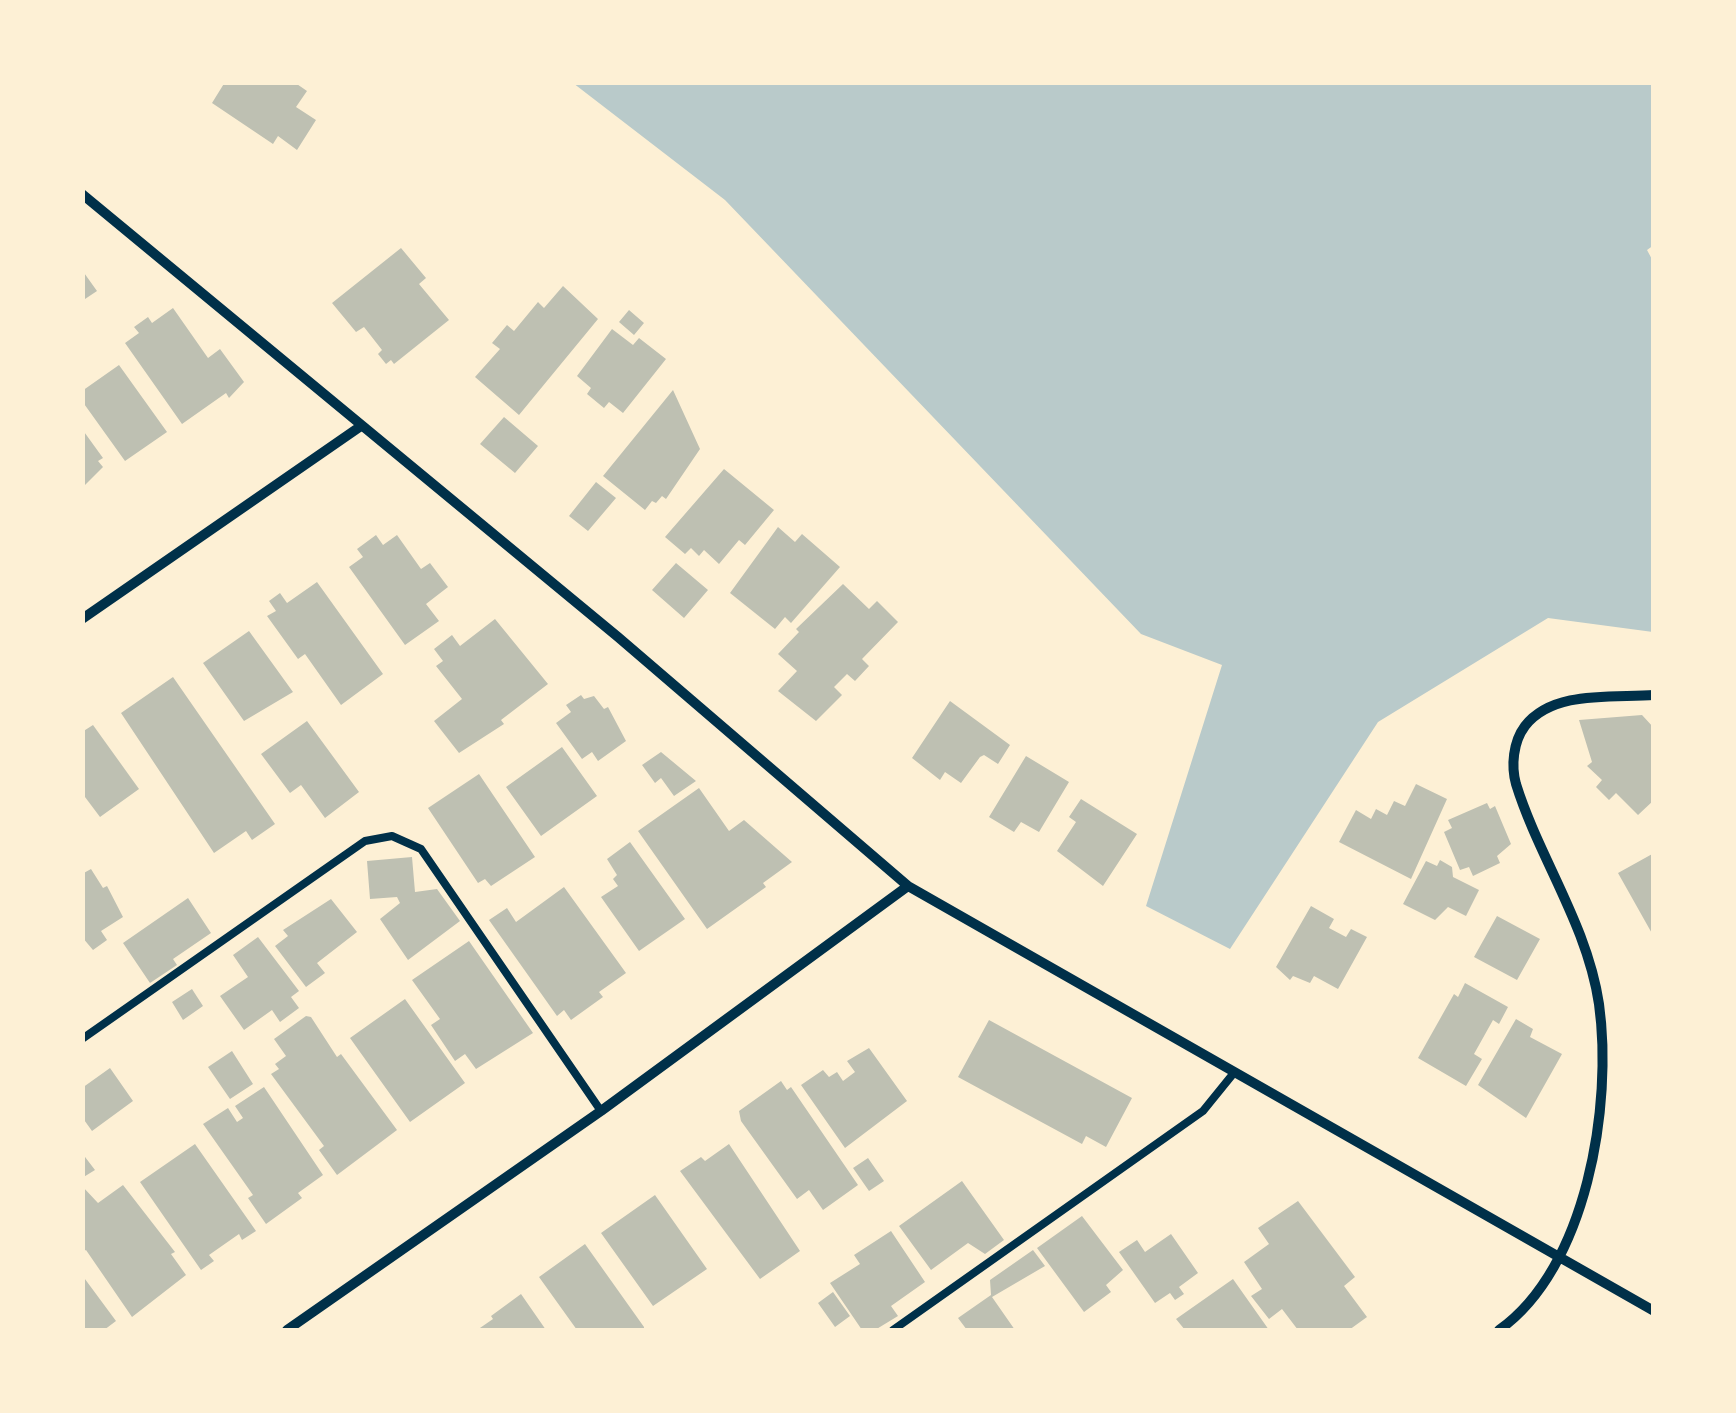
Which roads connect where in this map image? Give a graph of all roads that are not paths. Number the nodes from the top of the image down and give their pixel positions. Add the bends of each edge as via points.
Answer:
1 (82, 194) edge
2 (361, 426) junction
3 (82, 619) edge
4 (1654, 695) edge
5 (908, 886) junction
6 (82, 1040) edge
7 (1233, 1074) junction
8 (601, 1111) junction
9 (1560, 1258) junction
10 (1654, 1311) edge
11 (288, 1330) edge
12 (893, 1330) edge
13 (1500, 1330) edge

1 - 2 street
2 - 3 street
2 - 5 street
4 - 9 street via 1568,701 1541,711 1523,728 1513,756 1516,782 1568,896 1599,1004 1600,1114 1585,1196
5 - 7 street
5 - 8 street
6 - 8 lane via 365,841 392,836 421,850
7 - 9 street
7 - 12 lane via 1203,1110
8 - 11 street
9 - 10 street
9 - 13 street via 1527,1311

